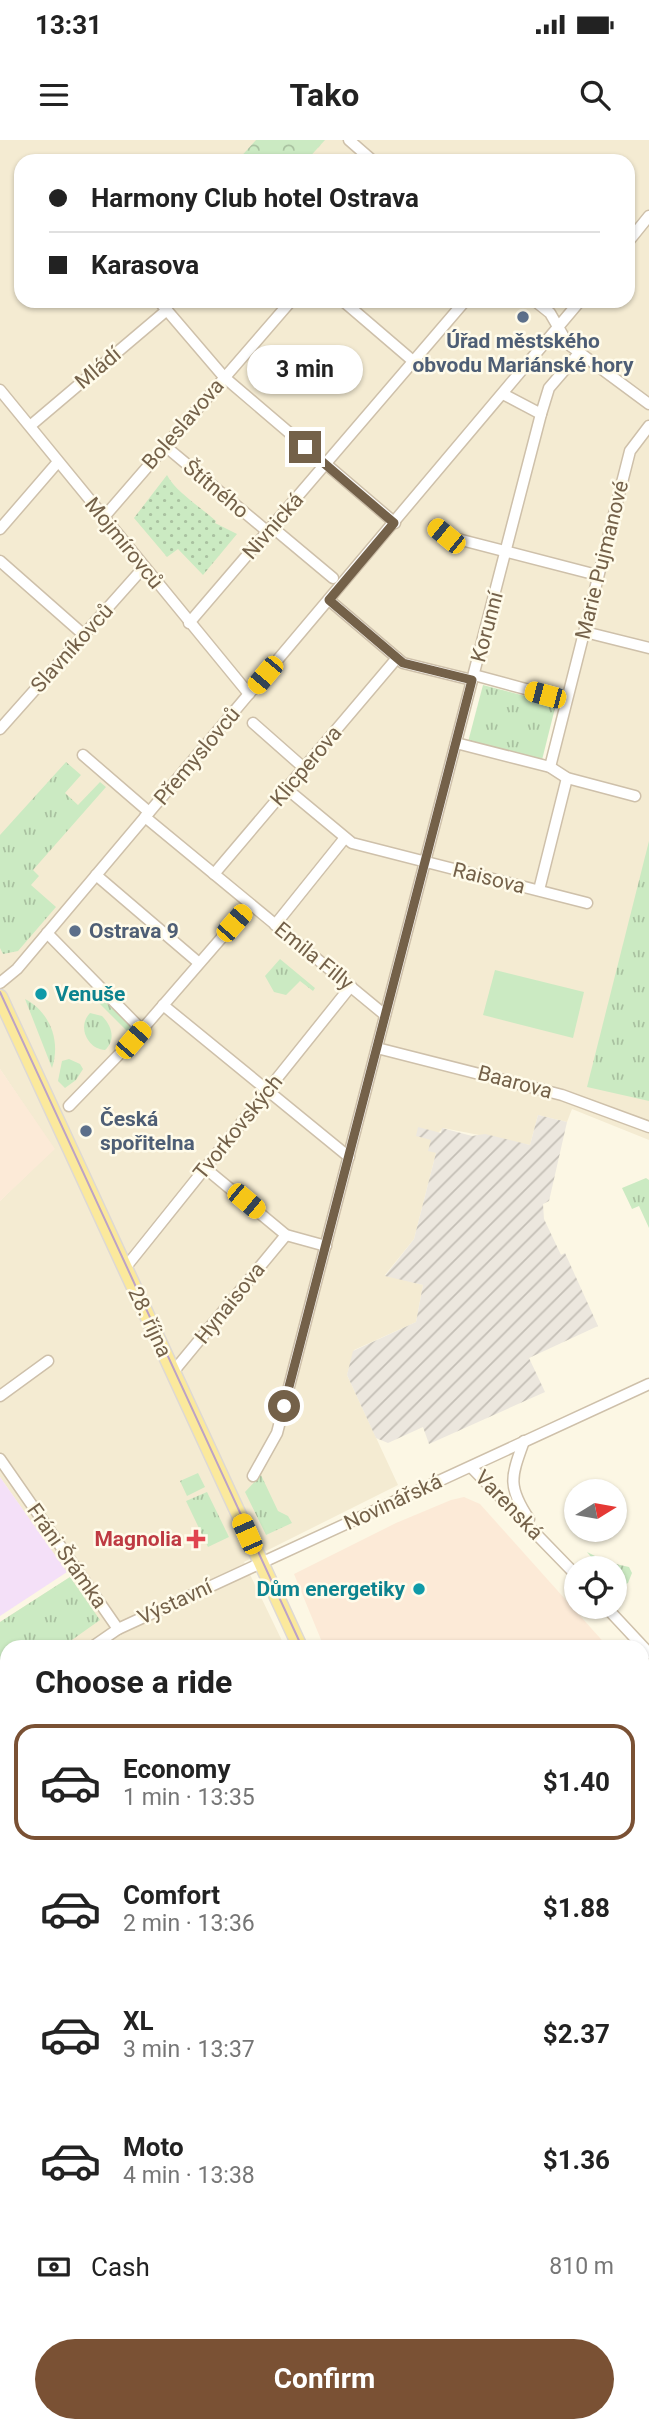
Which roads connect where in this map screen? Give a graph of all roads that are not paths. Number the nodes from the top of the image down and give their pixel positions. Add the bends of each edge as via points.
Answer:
1 (349, 140) edge
2 (365, 154) edge
3 (649, 216) edge
4 (635, 233) edge
5 (160, 308) edge
6 (166, 308) edge
7 (285, 308) edge
8 (351, 308) edge
9 (459, 308) edge
10 (544, 308) edge
11 (575, 308) edge
12 (562, 324) junction
13 (580, 352) junction
14 (413, 361) junction
15 (224, 377) junction
16 (0, 390) edge
17 (503, 394) junction
18 (649, 404) edge
19 (541, 414) junction
20 (30, 426) junction
21 (649, 426) edge
22 (165, 446) junction
23 (57, 463) junction
24 (326, 464) junction
25 (104, 517) junction
26 (394, 523) junction
27 (434, 526) dead end
28 (0, 529) edge
29 (270, 530) junction
30 (507, 552) junction
31 (0, 561) edge
32 (144, 567) junction
33 (597, 575) junction
34 (334, 578) dead end
35 (329, 600) junction
36 (189, 623) junction
37 (585, 632) junction
38 (84, 635) junction
39 (649, 648) edge
40 (397, 658) junction
41 (473, 678) junction
42 (249, 694) junction
43 (566, 700) junction
44 (253, 723) dead end
45 (0, 729) edge
46 (456, 743) junction
47 (83, 755) dead end
48 (550, 766) junction
49 (304, 768) junction
50 (567, 778) junction
51 (286, 789) junction
52 (635, 796) dead end
53 (147, 815) junction
54 (344, 839) junction
55 (425, 862) junction
56 (214, 874) junction
57 (96, 876) junction
58 (539, 890) junction
59 (587, 903) dead end
60 (250, 905) junction
61 (275, 925) junction
62 (47, 933) junction
63 (199, 963) junction
64 (0, 984) edge
65 (351, 986) junction
66 (0, 997) edge
67 (163, 1005) junction
68 (386, 1015) junction
69 (142, 1030) junction
70 (377, 1048) junction
71 (268, 1089) junction
72 (69, 1105) dead end
73 (649, 1127) edge
74 (349, 1157) junction
75 (205, 1168) junction
76 (286, 1235) junction
77 (326, 1246) junction
78 (125, 1268) junction
79 (48, 1361) dead end
80 (173, 1372) junction
81 (649, 1384) edge
82 (0, 1396) edge
83 (524, 1441) junction
84 (0, 1459) edge
85 (471, 1466) junction
86 (253, 1476) dead end
87 (549, 1547) junction
88 (261, 1563) junction
89 (564, 1563) edge
90 (618, 1619) edge
91 (118, 1629) junction
92 (102, 1640) edge
93 (297, 1640) edge
94 (637, 1640) edge

1 - 2 street
3 - 4 street
5 - 20 street, Mládí
6 - 15 street
7 - 15 street, Boleslavova
8 - 14 street
9 - 14 street, Nivnická
10 - 12 street
11 - 12 street, Přemyslovců
12 - 13 street via 568,344
12 - 17 street, Přemyslovců
13 - 18 street
13 - 19 street, Korunní via 549,388
14 - 24 street, Nivnická
15 - 22 street, Boleslavova
15 - 24 street
16 - 20 street, Mojmírovců
17 - 19 street
17 - 26 street, Přemyslovců
19 - 30 street, Korunní
20 - 23 street, Mojmírovců
21 - 33 street, Marie Pujmanové via 630,451
22 - 25 street, Boleslavova
22 - 29 street, Štítného
23 - 25 street, Mojmírovců
23 - 28 street
24 - 26 street
24 - 29 street, Nivnická
25 - 32 street, Mojmírovců
26 - 35 street, Přemyslovců
27 - 30 street via 446,536
29 - 34 street, Štítného
29 - 36 street, Nivnická
30 - 33 street
30 - 41 street, Korunní
31 - 38 street
32 - 36 street, Mojmírovců
32 - 38 street, Slavníkovců
33 - 37 street, Marie Pujmanové
35 - 40 street
35 - 42 street, Přemyslovců
36 - 42 street, Mojmírovců
37 - 39 street
37 - 43 street, Marie Pujmanové
38 - 45 street, Slavníkovců
40 - 41 street
40 - 49 street, Klicperova
41 - 43 street
41 - 46 street, Korunní
42 - 53 street, Přemyslovců
43 - 48 street, Marie Pujmanové
44 - 49 street
46 - 48 street
46 - 55 street, Korunní
47 - 53 street, Emila Filly
48 - 50 street
49 - 51 street, Klicperova
50 - 52 street
50 - 58 street
51 - 54 street, Raisova
51 - 56 street, Klicperova
53 - 56 street, Emila Filly
53 - 57 street, Přemyslovců
54 - 55 street, Raisova
54 - 61 street
55 - 58 street, Raisova
55 - 68 street, Korunní
56 - 60 street, Emila Filly
57 - 62 street, Přemyslovců
57 - 63 street
58 - 59 street, Raisova
60 - 61 street, Emila Filly
60 - 63 street
61 - 65 street, Emila Filly
62 - 64 street, Přemyslovců
62 - 69 street
63 - 67 street
65 - 68 street, Emila Filly
65 - 71 street, Tvorkovských
66 - 78 main road, 28. října
67 - 69 street
67 - 71 street
68 - 70 street, Korunní
69 - 72 street
70 - 73 street, Baarova via 562,1095
70 - 74 street, Korunní
71 - 74 street
71 - 75 street, Tvorkovských
74 - 77 street, Korunní
75 - 76 street
75 - 78 street, Tvorkovských
76 - 77 street
76 - 80 street, Hynaisova
77 - 86 street, Korunní via 277,1433
78 - 80 main road, 28. října
79 - 82 street
80 - 88 main road, 28. října
81 - 83 street, Novinářská
83 - 85 street, Novinářská
83 - 87 street via 512,1482 514,1497
84 - 91 street, Fráni Šrámka
85 - 87 street, Varenská
85 - 88 street, Novinářská
87 - 89 street, Varenská
88 - 91 street, Výstavní
88 - 93 main road, 28. října
90 - 94 street
91 - 92 street, Výstavní

